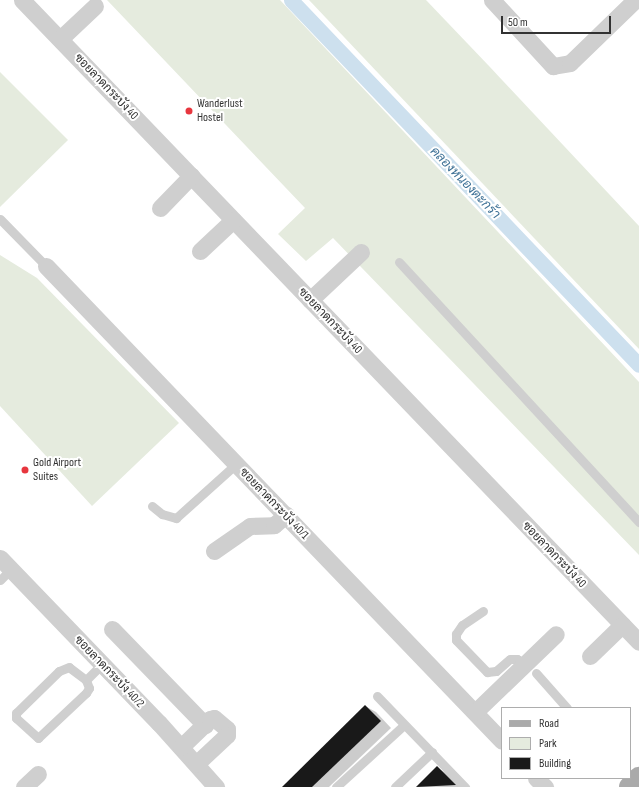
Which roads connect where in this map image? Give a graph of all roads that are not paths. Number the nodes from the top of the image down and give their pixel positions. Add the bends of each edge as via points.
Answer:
1 (22, 0) edge
2 (492, 0) edge
3 (635, 0) edge
4 (95, 6) dead end
5 (60, 39) junction
6 (191, 176) junction
7 (160, 208) dead end
8 (0, 218) edge
9 (233, 220) junction
10 (200, 251) dead end
11 (361, 252) dead end
12 (399, 262) dead end
13 (46, 266) joint
14 (310, 300) junction
15 (236, 464) junction
16 (152, 506) dead end
17 (286, 515) junction
18 (639, 522) edge
19 (214, 551) dead end
20 (4, 569) edge
21 (483, 611) dead end
22 (622, 625) junction
23 (112, 629) dead end
24 (556, 634) dead end
25 (639, 642) edge
26 (590, 656) dead end
27 (102, 664) junction
28 (530, 669) junction
29 (86, 680) junction
30 (377, 696) dead end
31 (566, 707) edge
32 (475, 712) junction
33 (205, 725) junction
34 (404, 725) junction
35 (501, 740) edge
36 (181, 747) junction
37 (432, 752) junction
38 (196, 764) junction
39 (38, 774) dead end
40 (639, 778) edge
41 (24, 787) edge
42 (216, 787) edge
43 (336, 787) edge
44 (395, 787) edge
45 (465, 787) edge
46 (630, 787) edge

1 - 5 street, ซอยลาดกระบัง 40
2 - 3 street via 553,66 570,63
4 - 5 street
5 - 6 street, ซอยลาดกระบัง 40
6 - 7 street
6 - 9 street, ซอยลาดกระบัง 40
8 - 13 lane
9 - 10 street
9 - 14 street, ซอยลาดกระบัง 40
11 - 14 street
12 - 18 lane
13 - 15 street, ซอยลาดกระบัง 40/1
14 - 22 street, ซอยลาดกระบัง 40
15 - 16 lane via 176,518 166,516
15 - 17 street, ซอยลาดกระบัง 40/1
17 - 19 street via 274,525 246,528
17 - 32 street, ซอยลาดกระบัง 40/1
20 - 27 street, ซอยลาดกระบัง 40/2
21 - 28 lane via 462,625 455,637 456,640 487,672 496,671 510,658 517,659
22 - 25 street, ซอยลาดกระบัง 40
22 - 26 street
23 - 33 street
24 - 28 street
27 - 29 lane
27 - 36 street, ซอยลาดกระบัง 40/2
28 - 31 lane
28 - 32 street
29 - 29 lane via 69,667 59,671 16,713 16,718 38,738 86,693 89,688
30 - 34 lane
32 - 35 street, ซอยลาดกระบัง 40/1
33 - 36 street
33 - 38 street via 214,718 229,732
34 - 37 lane
34 - 43 lane
36 - 38 street, ซอยลาดกระบัง 40/2
37 - 44 lane
37 - 45 lane
38 - 42 street, ซอยลาดกระบัง 40/2
39 - 41 street
40 - 46 main road

